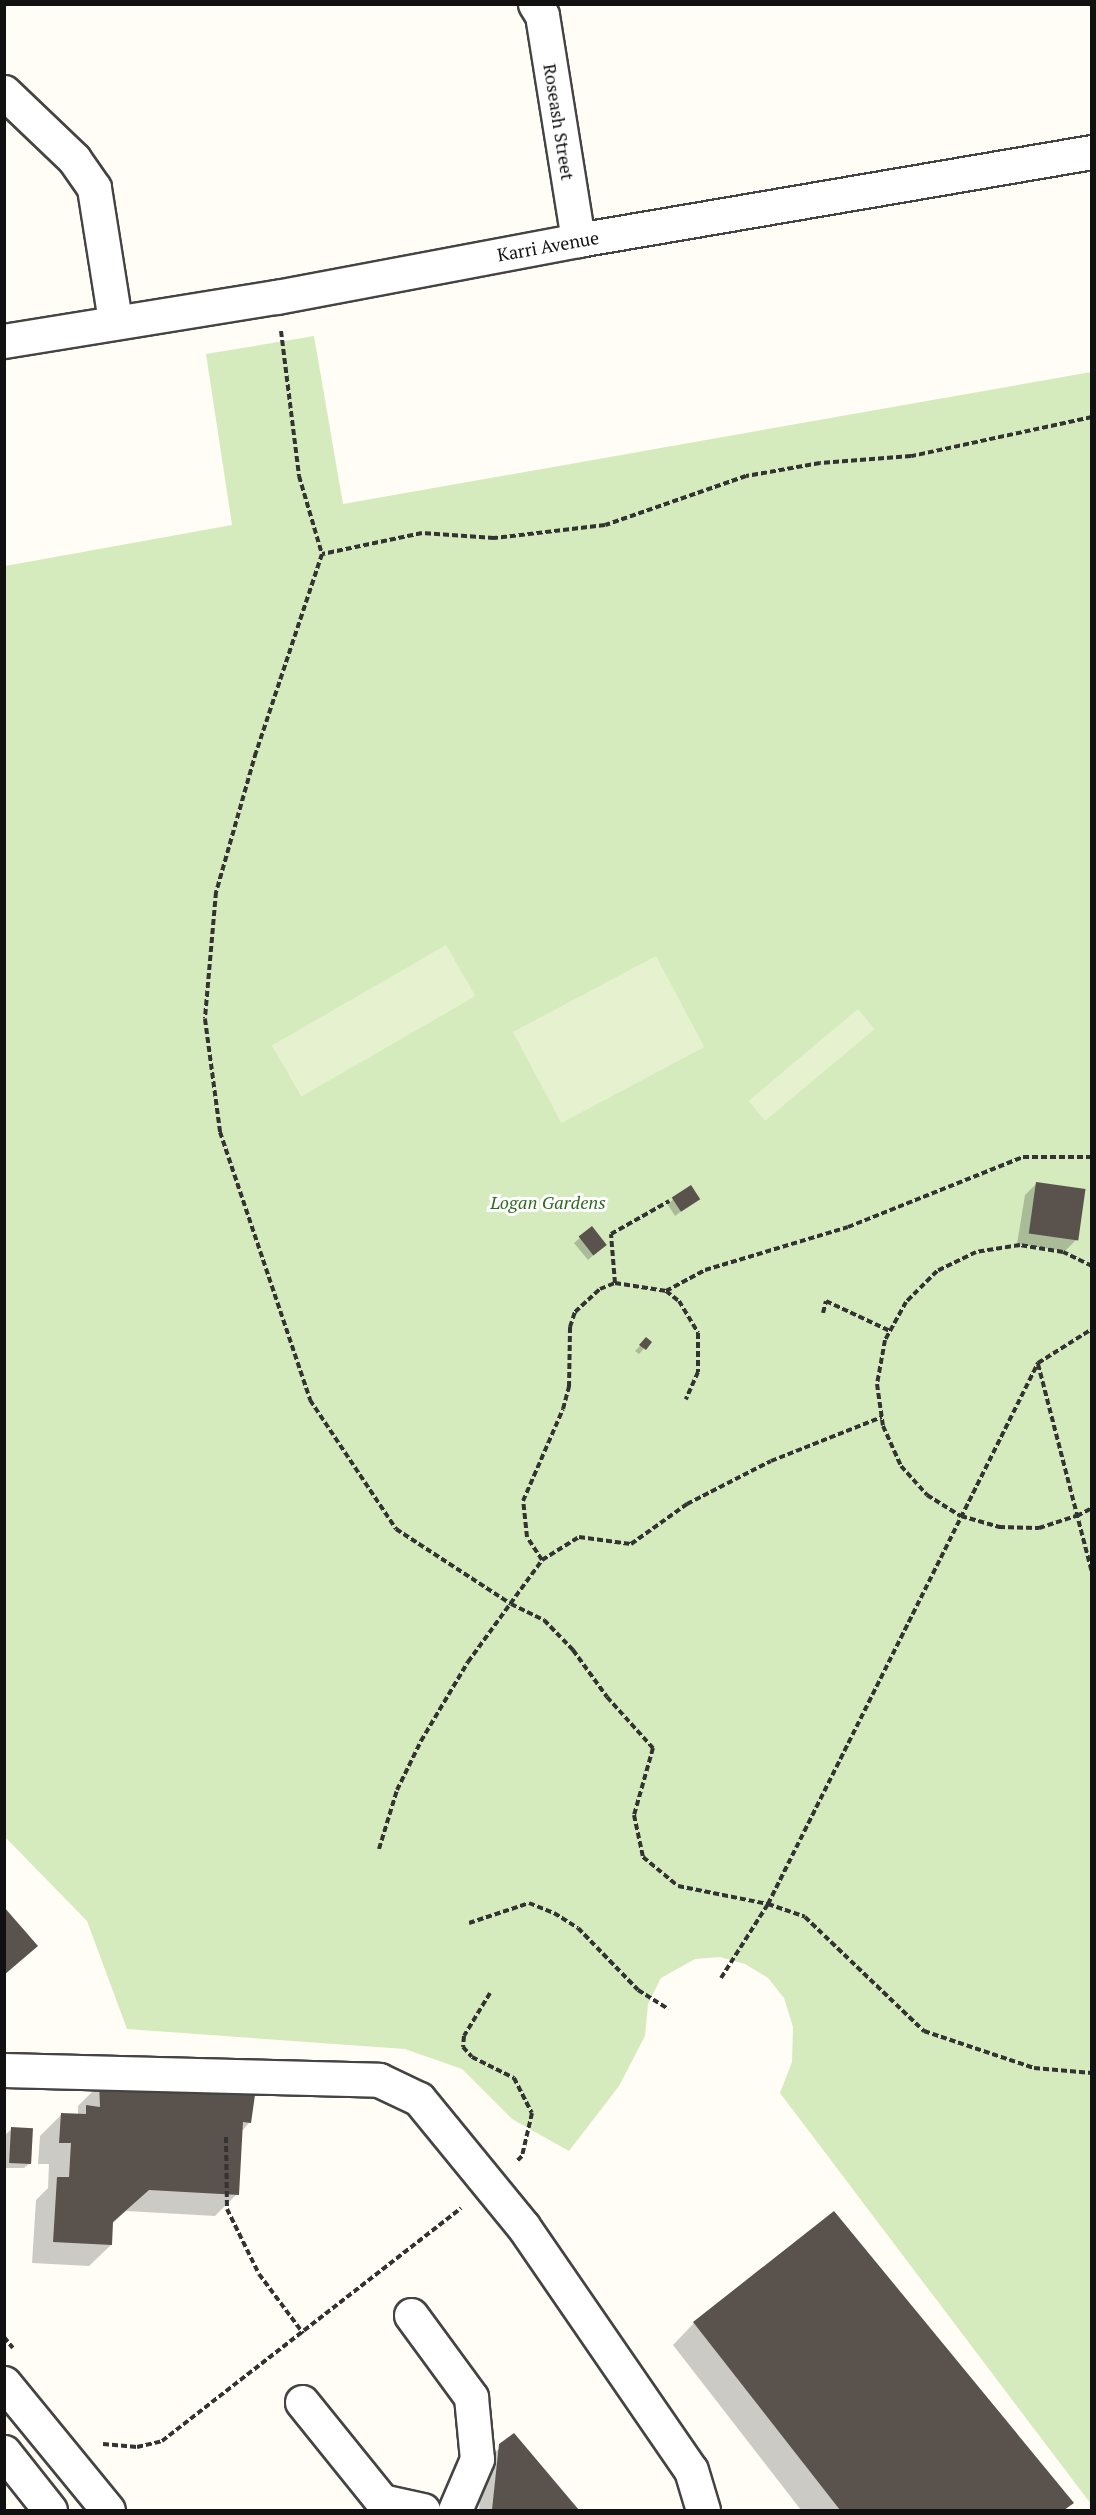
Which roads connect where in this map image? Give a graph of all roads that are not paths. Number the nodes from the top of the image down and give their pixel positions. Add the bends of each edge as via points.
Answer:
1 (535, 4) edge
2 (4, 92) edge
3 (1092, 152) edge
4 (578, 240) junction
5 (115, 321) junction
6 (4, 341) edge
7 (4, 2070) edge
8 (411, 2315) dead end
9 (11, 2369) edge
10 (302, 2402) dead end
11 (4, 2452) edge
12 (50, 2511) edge
13 (108, 2511) edge
14 (423, 2511) edge
15 (454, 2511) edge
16 (703, 2511) edge

1 - 4 street, Roseash Street via 542,15
2 - 5 street via 74,159 94,188
3 - 4 street, Karri Avenue
4 - 5 street, Karri Avenue via 277,297
5 - 6 street, Karri Avenue
7 - 16 street via 379,2080 419,2098 524,2226 691,2470
8 - 15 street via 471,2397 477,2459
9 - 13 street
10 - 14 street via 382,2501
11 - 12 street

